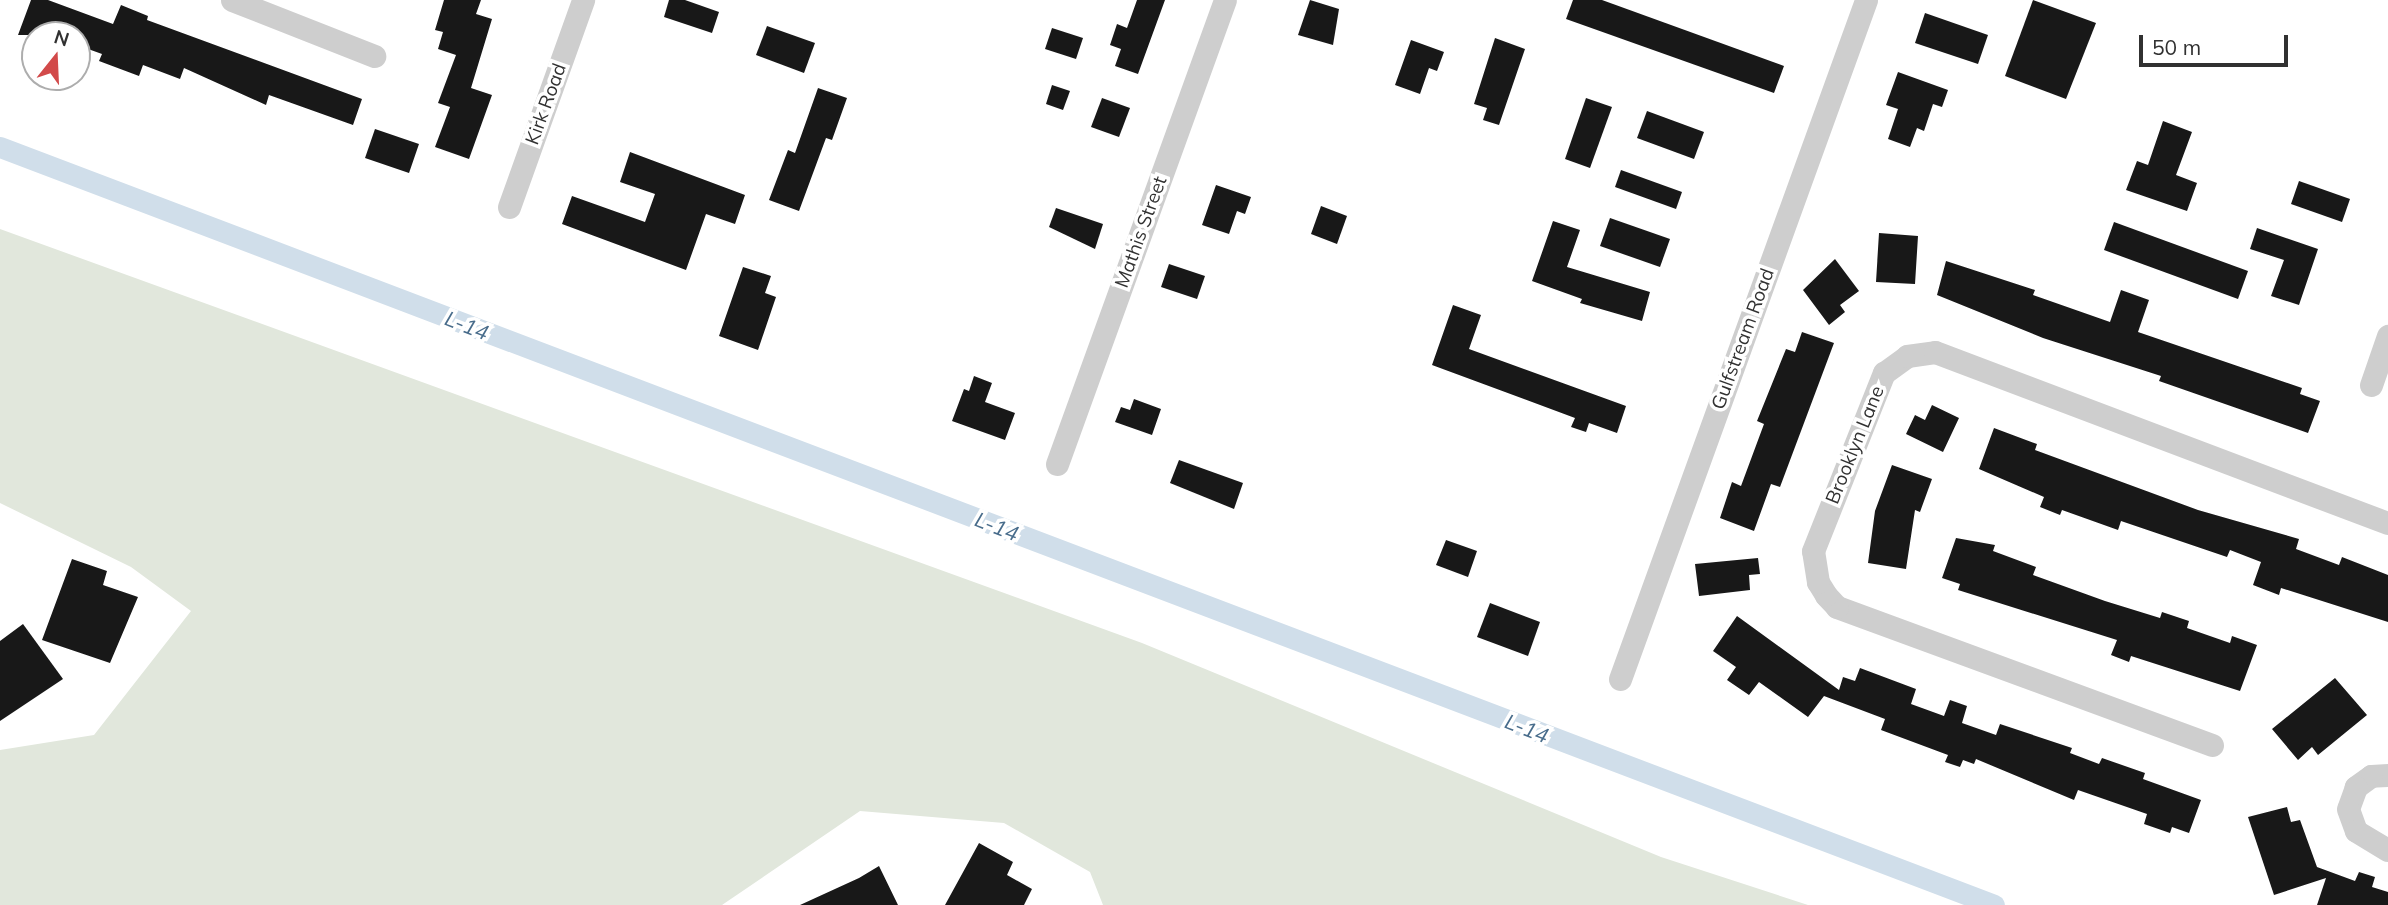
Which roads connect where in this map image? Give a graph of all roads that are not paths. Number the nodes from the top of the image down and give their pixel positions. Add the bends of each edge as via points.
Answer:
1 (232, 0) edge
2 (583, 0) edge
3 (1224, 0) edge
4 (1866, 0) edge
5 (274, 8) edge
6 (374, 56) dead end
7 (509, 207) dead end
8 (2388, 336) edge
9 (2371, 385) dead end
10 (1057, 464) dead end
11 (2388, 523) edge
12 (1620, 679) dead end
13 (2212, 745) dead end
14 (2388, 775) edge
15 (2388, 850) edge

1 - 5 street
2 - 7 street, Kirk Road
3 - 10 street, Mathis Street
4 - 12 street, Gulfstream Road
5 - 6 street
8 - 9 street
11 - 13 street, Brooklyn Lane via 1935,352 1907,356 1884,373 1813,551 1818,582 1826,596 1837,607
14 - 15 street via 2371,776 2356,787 2348,809 2356,831

